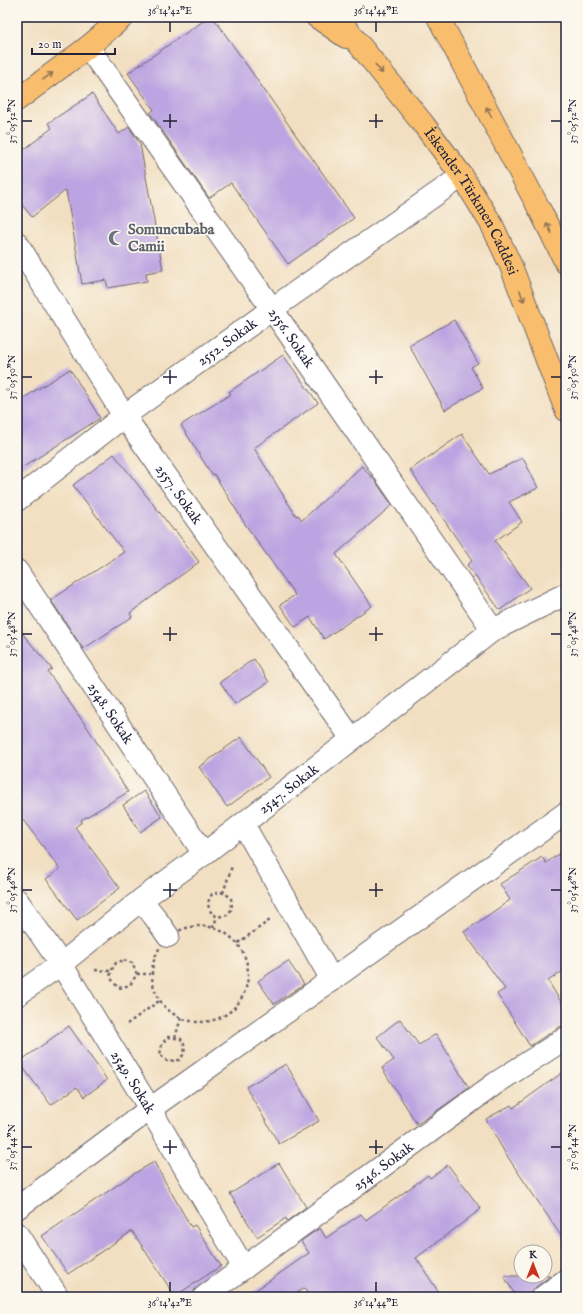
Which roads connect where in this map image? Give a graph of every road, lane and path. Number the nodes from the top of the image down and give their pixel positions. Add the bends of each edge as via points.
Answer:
1 (123, 17) edge
2 (317, 17) edge
3 (336, 17) edge
4 (438, 17) edge
5 (88, 47) junction
6 (364, 50) junction
7 (17, 100) edge
8 (462, 176) junction
9 (17, 243) edge
10 (566, 263) edge
11 (272, 309) junction
12 (566, 410) edge
13 (124, 416) junction
14 (17, 500) edge
15 (17, 571) edge
16 (566, 594) edge
17 (493, 630) junction
18 (352, 739) junction
19 (566, 813) edge
20 (243, 824) junction
21 (204, 854) junction
22 (232, 866) dead end
23 (223, 893) junction
24 (17, 900) edge
25 (141, 900) junction
26 (217, 917) junction
27 (275, 917) dead end
28 (213, 928) junction
29 (168, 936) junction
30 (238, 943) junction
31 (61, 964) junction
32 (91, 970) dead end
33 (110, 971) junction
34 (137, 974) junction
35 (150, 974) junction
36 (332, 980) junction
37 (17, 995) edge
38 (159, 1001) junction
39 (181, 1018) junction
40 (107, 1038) junction
41 (175, 1038) junction
42 (566, 1038) edge
43 (150, 1109) junction
44 (17, 1208) edge
45 (17, 1234) edge
46 (244, 1268) junction
47 (566, 1280) edge
48 (58, 1297) edge
49 (204, 1297) edge
50 (543, 1297) edge

1 - 5 main road
2 - 6 main road
3 - 6 main road, İskender Türkmen Caddesi
10 -> 4 main road
7 -> 5 main road
5 - 11 street, 2556. Sokak
6 -> 8 main road, İskender Türkmen Caddesi
8 - 11 street, 2552. Sokak
8 -> 12 main road, İskender Türkmen Caddesi via 492,225 511,266
9 - 13 street, 2557. Sokak
11 - 13 street, 2552. Sokak
11 - 17 street, 2556. Sokak
13 - 14 street, 2552. Sokak
13 - 18 street, 2557. Sokak
15 - 21 street, 2548. Sokak
16 - 17 street, 2547. Sokak
17 - 18 street, 2547. Sokak
18 - 20 street, 2547. Sokak
19 - 36 street
20 - 21 street, 2547. Sokak
20 - 36 street
21 - 25 street, 2547. Sokak
22 - 23 path
23 - 26 path via 231,897 232,909 226,915
23 - 26 path via 212,894 208,902 209,910
24 - 31 street, 2549. Sokak
25 - 29 street
25 - 31 street, 2547. Sokak
26 - 28 path
27 - 30 path
28 - 29 path via 191,926 181,928
28 - 30 path via 222,931
29 - 35 path via 153,958
30 - 39 path via 245,957 248,973 246,989 239,1003 227,1015 211,1022 194,1023
31 - 37 street, 2547. Sokak
31 - 40 street, 2549. Sokak
32 - 33 path
33 - 34 path via 116,963 124,960 132,963
33 - 34 path via 111,979 119,988 130,985
34 - 35 path
35 - 38 path via 154,993
36 - 43 street
38 - 39 path via 170,1014
38 - 40 path
39 - 41 path
40 - 43 street, 2549. Sokak
41 - 41 path via 168,1037 162,1044 160,1055 167,1061 179,1060 184,1054 186,1046 181,1038
42 - 46 street, 2546. Sokak via 496,1083
43 - 44 street
43 - 46 street, 2549. Sokak
45 - 48 street
46 - 49 street, 2546. Sokak
47 - 50 street

